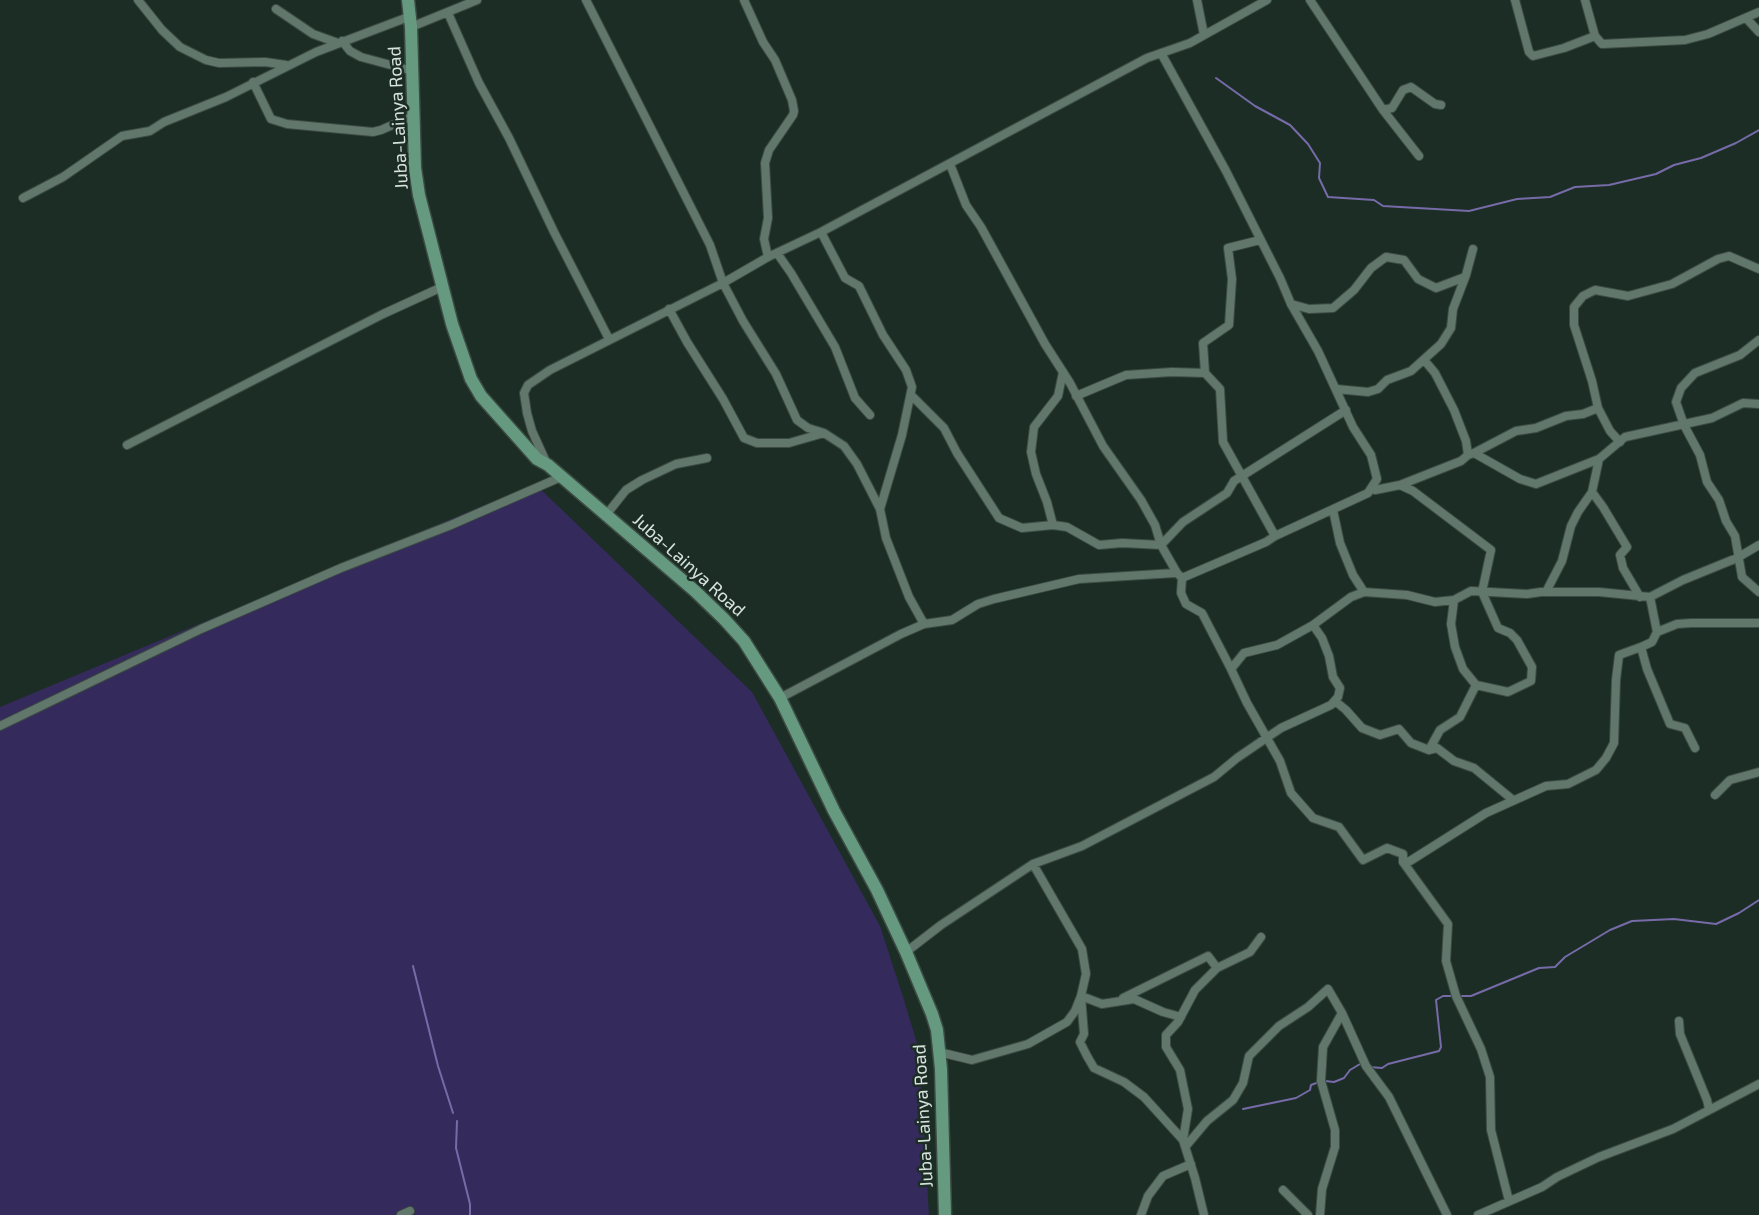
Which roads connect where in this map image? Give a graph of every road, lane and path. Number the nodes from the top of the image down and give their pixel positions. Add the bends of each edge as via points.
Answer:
1 (138, 0) edge
2 (408, 0) edge
3 (477, 0) edge
4 (586, 0) edge
5 (744, 0) edge
6 (1197, 0) edge
7 (1267, 0) edge
8 (1310, 0) edge
9 (1515, 0) edge
10 (1585, 0) edge
11 (276, 9) dead end
12 (1759, 12) edge
13 (448, 14) junction
14 (1746, 18) junction
15 (411, 21) junction
16 (1759, 32) edge
17 (1204, 35) junction
18 (1595, 36) junction
19 (340, 42) junction
20 (1161, 53) junction
21 (287, 65) junction
22 (413, 71) junction
23 (253, 82) junction
24 (1442, 105) dead end
25 (1383, 110) junction
26 (414, 116) junction
27 (1419, 156) dead end
28 (950, 164) junction
29 (23, 198) dead end
30 (821, 232) junction
31 (1260, 240) junction
32 (1473, 249) dead end
33 (777, 253) junction
34 (768, 257) junction
35 (1759, 269) edge
36 (1465, 277) junction
37 (723, 283) junction
38 (442, 287) junction
39 (1291, 304) junction
40 (669, 309) junction
41 (609, 339) junction
42 (1759, 340) edge
43 (1425, 361) junction
44 (1063, 372) junction
45 (1205, 373) junction
46 (1336, 389) junction
47 (911, 395) junction
48 (1076, 396) junction
49 (1759, 404) edge
50 (1598, 408) junction
51 (1346, 410) junction
52 (870, 415) dead end
53 (1684, 425) junction
54 (824, 433) junction
55 (1620, 442) junction
56 (127, 446) dead end
57 (1471, 454) junction
58 (707, 458) dead end
59 (1599, 459) junction
60 (548, 465) junction
61 (1241, 476) junction
62 (561, 477) junction
63 (1400, 485) junction
64 (1372, 489) junction
65 (1592, 492) junction
66 (880, 509) junction
67 (1333, 510) junction
68 (606, 515) junction
69 (1053, 525) junction
70 (1275, 536) junction
71 (1161, 545) junction
72 (1759, 545) edge
73 (1737, 558) junction
74 (1179, 576) junction
75 (1364, 592) junction
76 (1482, 592) junction
77 (1545, 592) junction
78 (1759, 592) edge
79 (1640, 597) junction
80 (1650, 597) junction
81 (1454, 600) junction
82 (1759, 623) edge
83 (924, 624) junction
84 (1313, 625) junction
85 (1657, 632) junction
86 (1641, 646) junction
87 (1231, 669) junction
88 (1476, 685) junction
89 (780, 698) junction
90 (1335, 701) junction
91 (0, 726) edge
92 (1266, 739) junction
93 (1695, 748) dead end
94 (1429, 750) junction
95 (1759, 772) edge
96 (1715, 795) dead end
97 (1513, 800) junction
98 (1403, 862) junction
99 (1033, 864) junction
100 (1261, 936) dead end
101 (906, 952) junction
102 (1217, 968) junction
103 (1081, 996) junction
104 (1114, 1002) junction
105 (1342, 1013) junction
106 (1181, 1017) junction
107 (1679, 1021) dead end
108 (939, 1052) junction
109 (1759, 1084) edge
110 (1709, 1109) junction
111 (1185, 1143) junction
112 (1191, 1164) junction
113 (1283, 1190) dead end
114 (1509, 1202) junction
115 (410, 1211) dead end
116 (400, 1215) edge
117 (945, 1215) edge
118 (1141, 1215) edge
119 (1204, 1215) edge
120 (1308, 1215) edge
121 (1320, 1215) edge
122 (1447, 1215) edge
123 (1478, 1215) edge

1 - 21 street via 180,47 206,60
2 - 15 main road, Juba-Lainya Road
3 - 13 street
4 - 37 street via 710,245
5 - 34 street via 775,60 794,111 765,163 768,218 764,239
6 - 17 street
7 - 17 street
8 - 25 street
9 - 18 street via 1533,56
10 - 18 street
11 - 19 street via 313,34
12 - 14 street
13 - 15 street
13 - 41 street
14 - 16 street
14 - 18 street via 1684,40 1602,44
15 - 19 street
15 - 22 main road, Juba-Lainya Road
17 - 20 street
19 - 21 street
19 - 22 street via 361,57
20 - 28 street
20 - 31 street
21 - 23 street
22 - 26 main road, Juba-Lainya Road
23 - 26 street via 272,119 287,124 374,132
23 - 29 street via 150,131 122,136 63,177
24 - 25 street via 1411,87 1403,90 1392,108
25 - 27 street
26 - 38 main road, Juba-Lainya Road via 419,195
28 - 30 street
28 - 44 street via 966,205
30 - 33 street
30 - 47 street via 845,278 859,286 906,370
31 - 39 street
31 - 45 street via 1228,248 1232,279 1229,325 1203,343
32 - 36 street
33 - 34 street
33 - 52 street via 835,347 855,398
34 - 37 street
35 - 50 street via 1729,256 1672,284 1628,296 1594,290 1583,296 1574,307 1574,325
36 - 39 street via 1436,288 1418,279 1404,260 1386,257 1333,309
36 - 43 street via 1450,328
37 - 40 street
37 - 54 street via 776,374 797,420
38 - 56 street
38 - 60 main road, Juba-Lainya Road via 476,390 522,444
39 - 46 street
40 - 41 street
40 - 54 street via 744,438 757,443 789,443
41 - 60 street via 550,370 528,385 524,393 532,431
42 - 53 street via 1740,356 1695,373 1681,388 1676,402
43 - 46 street via 1378,389
43 - 57 street via 1436,373
44 - 48 street
44 - 69 street via 1058,396 1034,427 1031,452
45 - 48 street via 1126,375
45 - 61 street via 1220,389 1223,442
46 - 51 street
47 - 66 street
47 - 69 street via 944,428 999,519 1023,528
48 - 71 street via 1103,446 1141,500
49 - 53 street via 1743,403 1712,418
50 - 55 street
50 - 57 street via 1536,428 1516,430
51 - 61 street
51 - 64 street via 1375,467 1377,478
53 - 55 street via 1625,437
53 - 73 street via 1735,537
54 - 66 street via 844,446
55 - 59 street
57 - 59 street via 1536,483
57 - 63 street
58 - 68 street via 676,464 642,480 626,490
59 - 65 street
60 - 62 main road, Juba-Lainya Road
61 - 70 street
61 - 71 street via 1227,493 1183,522
62 - 68 main road, Juba-Lainya Road
62 - 91 street via 201,629
63 - 64 street
63 - 76 street via 1491,550
64 - 67 street
65 - 77 street via 1578,512 1562,561
65 - 79 street via 1627,547 1620,555 1623,568
66 - 83 street via 890,548
67 - 70 street
67 - 75 street via 1344,554
68 - 89 main road, Juba-Lainya Road via 724,619 744,641
69 - 71 street via 1067,527 1099,545
70 - 74 street
71 - 74 street
72 - 73 street
73 - 78 street via 1742,577
73 - 80 street
74 - 83 street via 1078,579 994,599 952,620
74 - 87 street via 1186,604 1202,613
75 - 81 street via 1407,595 1435,602
75 - 84 street
76 - 77 street
76 - 81 street via 1471,591
76 - 88 street via 1498,628 1510,633 1532,667 1531,681 1508,692
77 - 79 street
79 - 80 street
80 - 85 street
81 - 88 street via 1451,624 1455,647 1463,669
82 - 85 street via 1677,624
83 - 89 street
84 - 87 street via 1277,645 1244,653
84 - 90 street via 1322,638 1340,688
85 - 86 street via 1652,642
86 - 93 street via 1670,724 1685,728
86 - 97 street via 1619,655 1614,743 1606,758 1596,770 1568,784 1546,786
87 - 92 street
88 - 94 street via 1460,717 1440,730
89 - 101 main road, Juba-Lainya Road
90 - 92 street
90 - 94 street via 1362,728 1380,735 1399,729 1411,743
92 - 98 street via 1281,761 1291,793 1313,818 1339,827 1363,860 1387,848 1403,854
92 - 99 street via 1215,777 1082,846
94 - 97 street via 1437,748 1474,768
95 - 96 street via 1730,780
97 - 98 street
98 - 114 street via 1448,924 1446,961 1456,996 1490,1077 1491,1130
99 - 101 street
99 - 103 street via 1082,949 1086,974
100 - 102 street via 1250,952
101 - 108 main road, Juba-Lainya Road via 932,1014
102 - 104 street via 1208,956
102 - 106 street via 1195,990
103 - 104 street via 1102,1004
103 - 108 street via 1067,1022 1028,1044 972,1060
103 - 111 street via 1084,1034 1080,1042 1094,1068 1139,1092
104 - 106 street via 1134,999
105 - 111 street via 1328,989 1279,1026 1249,1056 1243,1083 1233,1100
105 - 121 street via 1323,1047 1321,1081 1335,1130 1335,1147 1322,1189
105 - 122 street via 1366,1066 1410,1136
106 - 111 street via 1165,1042 1180,1070 1185,1093
107 - 110 street via 1680,1034
108 - 117 main road, Juba-Lainya Road
109 - 110 street
110 - 114 street
111 - 112 street
112 - 118 street via 1162,1176
112 - 119 street
113 - 120 street
114 - 123 street
115 - 116 street

